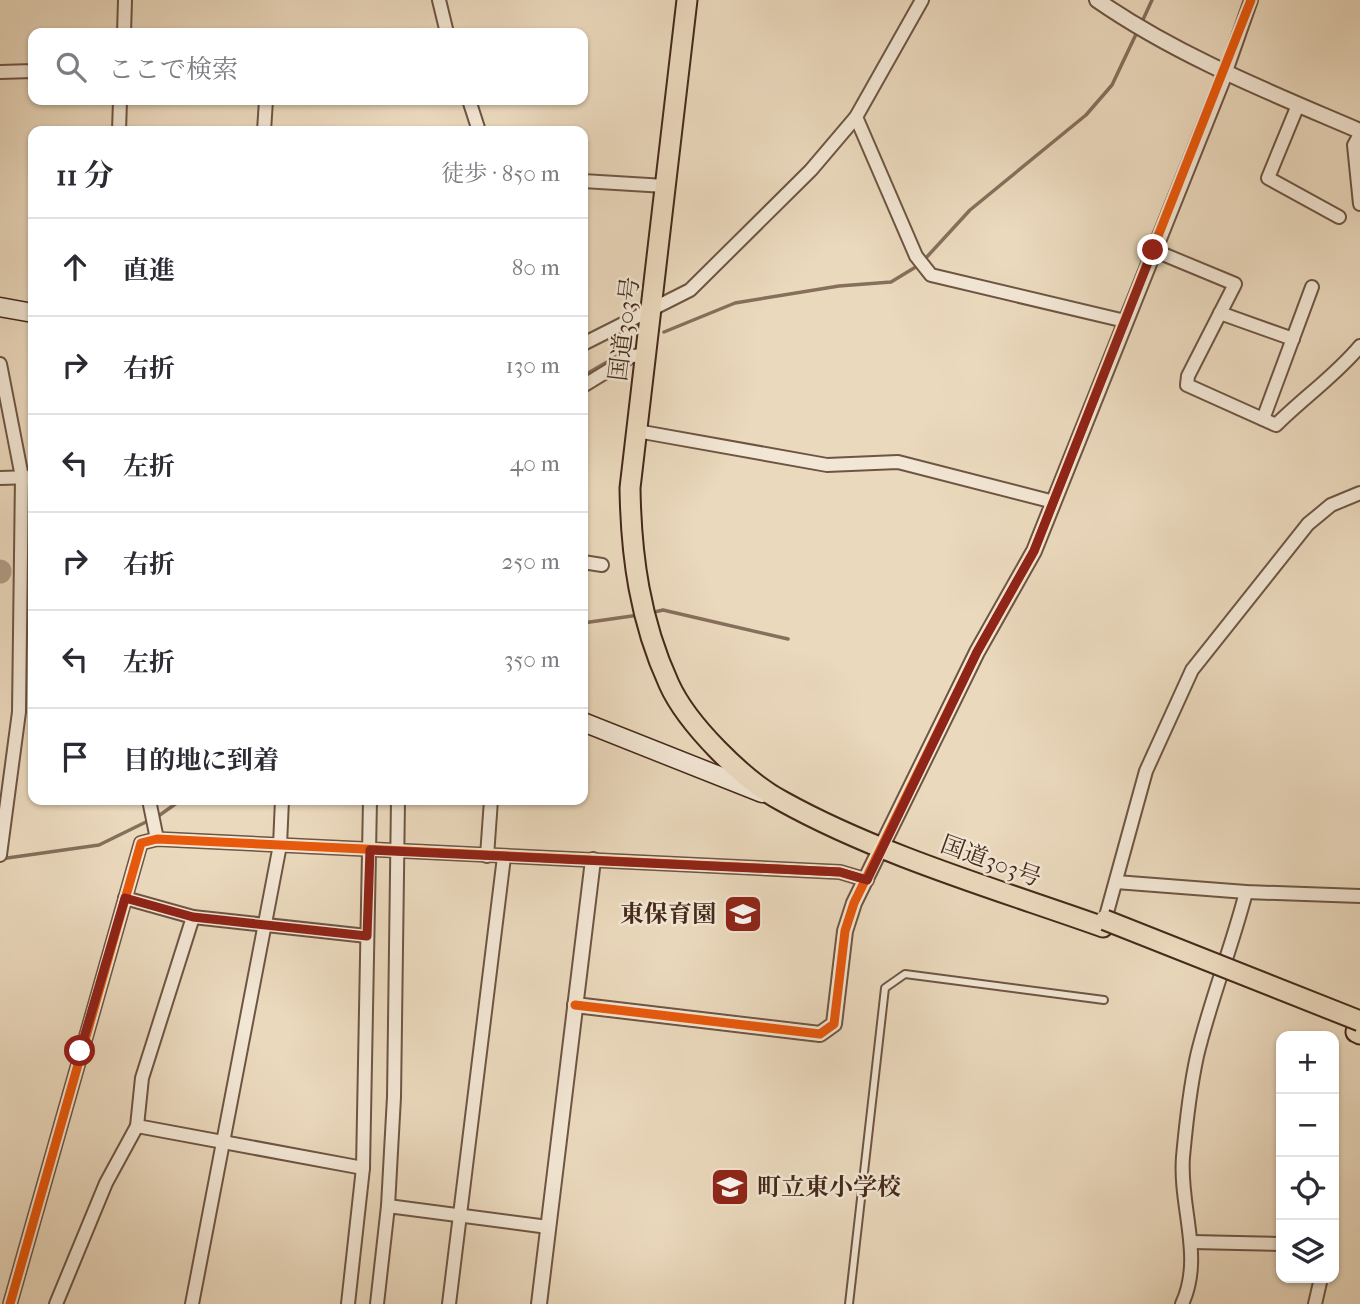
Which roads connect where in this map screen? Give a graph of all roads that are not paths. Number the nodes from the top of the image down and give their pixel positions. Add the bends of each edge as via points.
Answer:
1 (125, 0) edge
2 (439, 0) edge
3 (687, 0) edge
4 (922, 0) edge
5 (1097, 0) edge
6 (1251, 0) edge
7 (124, 28) edge
8 (446, 28) edge
9 (28, 71) edge
10 (0, 72) edge
11 (1225, 74) junction
12 (120, 105) edge
13 (265, 105) edge
14 (470, 105) edge
15 (1298, 105) junction
16 (856, 117) junction
17 (119, 126) edge
18 (264, 126) edge
19 (477, 126) edge
20 (1360, 132) edge
21 (588, 181) edge
22 (665, 186) junction
23 (1360, 204) edge
24 (1339, 217) dead end
25 (1153, 250) junction
26 (1312, 287) dead end
27 (0, 307) edge
28 (652, 307) junction
29 (28, 312) edge
30 (1220, 313) junction
31 (1125, 321) junction
32 (1293, 339) junction
33 (588, 341) edge
34 (1360, 346) edge
35 (646, 355) junction
36 (0, 364) edge
37 (588, 383) edge
38 (1262, 419) junction
39 (637, 431) junction
40 (24, 477) edge
41 (0, 478) edge
42 (1360, 493) edge
43 (1054, 502) junction
44 (588, 563) edge
45 (602, 565) dead end
46 (661, 661) junction
47 (19, 712) junction
48 (28, 712) edge
49 (588, 724) edge
50 (780, 801) junction
51 (150, 805) edge
52 (282, 805) edge
53 (370, 805) edge
54 (398, 805) edge
55 (491, 805) edge
56 (155, 833) junction
57 (886, 841) junction
58 (280, 845) junction
59 (370, 850) junction
60 (398, 851) junction
61 (0, 854) edge
62 (487, 856) junction
63 (504, 857) junction
64 (593, 860) junction
65 (867, 880) junction
66 (1116, 882) junction
67 (1246, 892) junction
68 (1360, 896) edge
69 (125, 898) junction
70 (193, 917) junction
71 (1104, 923) junction
72 (265, 924) junction
73 (367, 936) junction
74 (1104, 1000) dead end
75 (575, 1005) junction
76 (1360, 1021) edge
77 (1360, 1034) edge
78 (137, 1126) junction
79 (223, 1143) junction
80 (363, 1168) junction
81 (388, 1206) junction
82 (460, 1215) junction
83 (548, 1227) junction
84 (1192, 1242) junction
85 (1276, 1244) edge
86 (1320, 1283) edge
87 (10, 1304) edge
88 (56, 1304) edge
89 (192, 1304) edge
90 (348, 1304) edge
91 (377, 1304) edge
92 (449, 1304) edge
93 (540, 1304) edge
94 (849, 1304) edge
95 (1182, 1304) edge
96 (1315, 1304) edge

1 - 7 street
2 - 8 street
3 - 22 highway, 国道303号
4 - 16 street
5 - 11 street via 1135,27
6 - 11 street
9 - 10 street
11 - 15 street
11 - 25 street
12 - 17 street
13 - 18 street
14 - 19 street
15 - 20 street
15 - 24 street via 1268,178
16 - 28 street via 811,170 690,290
16 - 31 street via 916,256 931,275
20 - 23 street via 1354,145
21 - 22 street
22 - 28 highway, 国道303号
25 - 30 street via 1234,284
25 - 31 street
26 - 32 street
27 - 29 main road
28 - 33 street
28 - 35 highway, 国道303号
30 - 32 street
30 - 38 street via 1187,384
31 - 43 street
32 - 38 street
34 - 38 street via 1276,425
35 - 37 street via 632,356
35 - 39 highway, 国道303号
36 - 40 street
39 - 43 street via 827,465 898,462
39 - 46 highway, 国道303号 via 630,488 631,547 639,600
40 - 41 street
40 - 47 street
42 - 66 street via 1331,505 1308,524 1192,670 1146,771
43 - 57 street via 1034,551 977,652
44 - 45 street
46 - 50 highway, 国道303号 via 682,706 742,773
46 - 57 highway, 国道303号 via 714,730 750,764 786,790
47 - 48 street
47 - 61 street
49 - 50 main road
50 - 57 highway, 国道303号
51 - 56 street
52 - 58 street
53 - 59 street
54 - 60 street
55 - 62 street
56 - 58 street
56 - 69 street via 141,843
57 - 65 street
57 - 71 highway, 国道303号
58 - 59 street
58 - 72 street
59 - 60 street
59 - 73 street
60 - 62 street
60 - 81 street
62 - 63 street
63 - 64 street
63 - 82 street
64 - 65 street via 840,872
64 - 75 street
65 - 75 street via 845,931 834,1024 820,1034
66 - 67 street
66 - 71 street
67 - 68 street
67 - 84 street via 1197,1058 1183,1158 1183,1198
69 - 70 street
69 - 87 street
70 - 72 street
70 - 78 street via 142,1078
71 - 76 highway, 国道303号, bridge
71 - 77 highway, 国道303号
72 - 73 street
72 - 79 street
73 - 80 street
74 - 94 lane via 905,974 886,988
75 - 83 street
78 - 79 street
78 - 88 street via 106,1183
79 - 80 street
79 - 89 street
80 - 90 street
81 - 82 street
81 - 91 street
82 - 83 street
82 - 92 street
83 - 93 street
84 - 85 street
84 - 95 street via 1191,1283
86 - 96 street

